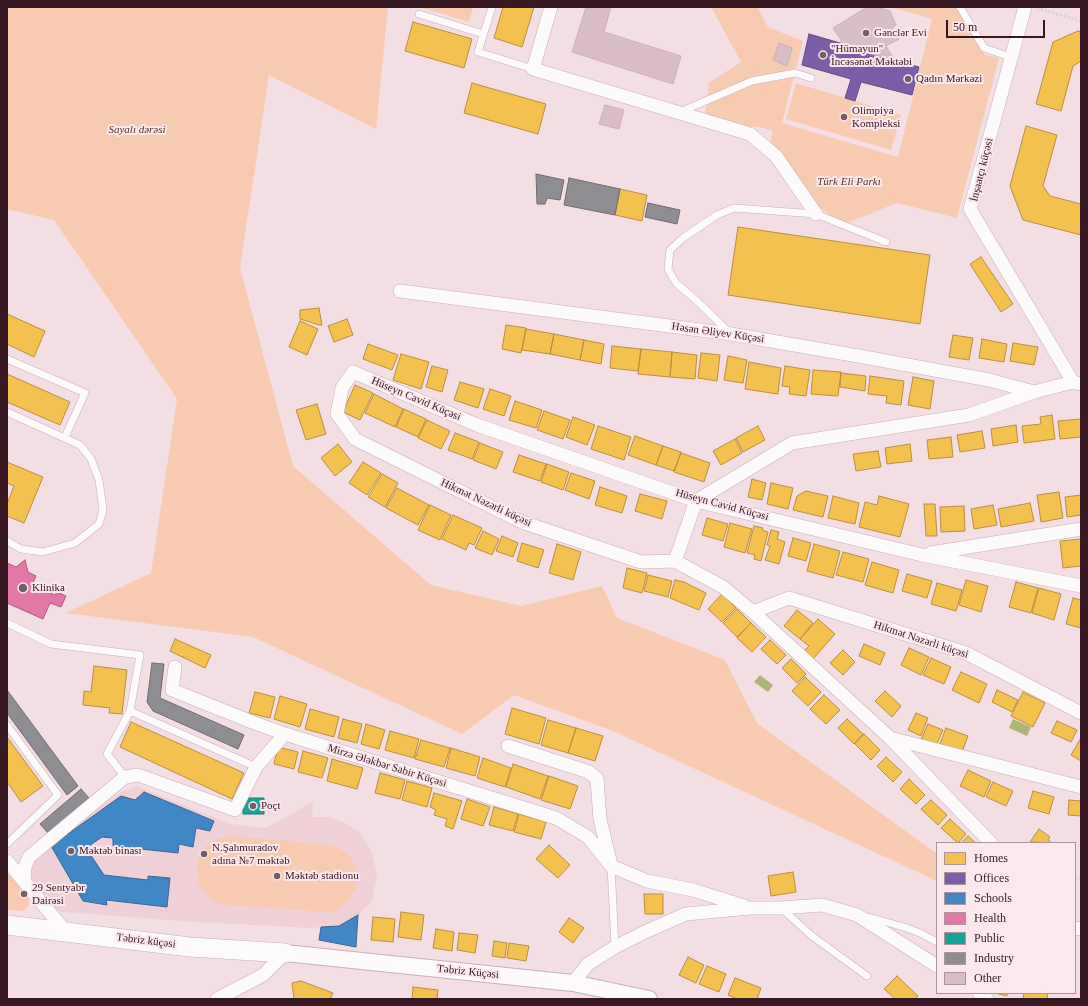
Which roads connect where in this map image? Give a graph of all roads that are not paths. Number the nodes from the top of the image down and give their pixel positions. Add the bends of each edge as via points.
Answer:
1 (492, 7) edge
2 (551, 7) edge
3 (960, 7) edge
4 (1025, 7) edge
5 (419, 14) dead end
6 (484, 34) junction
7 (1011, 57) junction
8 (533, 69) junction
9 (812, 78) dead end
10 (678, 113) junction
11 (816, 214) junction
12 (886, 242) dead end
13 (400, 291) dead end
14 (731, 334) junction
15 (7, 359) edge
16 (353, 372) joint
17 (1077, 383) edge
18 (1034, 392) junction
19 (7, 412) edge
20 (64, 438) junction
21 (696, 501) junction
22 (1081, 529) edge
23 (7, 541) edge
24 (922, 555) junction
25 (675, 561) junction
26 (1081, 586) edge
27 (753, 612) junction
28 (7, 623) edge
29 (176, 667) dead end
30 (130, 712) junction
31 (1081, 713) edge
32 (7, 725) edge
33 (285, 734) junction
34 (890, 738) junction
35 (508, 746) dead end
36 (256, 767) junction
37 (125, 777) junction
38 (1081, 787) edge
39 (990, 842) edge
40 (7, 844) edge
41 (7, 861) edge
42 (611, 866) junction
43 (24, 881) junction
44 (750, 908) junction
45 (781, 908) junction
46 (857, 914) junction
47 (7, 925) edge
48 (66, 932) junction
49 (936, 942) edge
50 (615, 947) junction
51 (285, 953) junction
52 (936, 965) edge
53 (867, 976) dead end
54 (573, 983) junction
55 (216, 999) edge
56 (649, 999) edge

1 - 6 lane
2 - 8 street
3 - 7 lane via 984,48
4 - 7 street, İnşaatçı küçəsi
5 - 6 lane
6 - 8 lane via 478,52
7 - 17 street, İnşaatçı küçəsi via 970,209
8 - 10 street
9 - 10 lane via 794,73 752,81
10 - 11 street via 750,134 776,156
11 - 12 lane
11 - 14 lane via 734,208 717,214 670,250 668,269 676,283
13 - 14 street, Həsən Əliyev Küçəsi
14 - 18 street, Həsən Əliyev Küçəsi via 981,379
15 - 20 lane via 84,393
16 - 21 street, Hüseyn Cavid Küçəsi via 477,425
16 - 25 street, Hikmət Nəzərli küçəsi via 342,388 337,414 355,439 522,522 641,562
17 - 18 street, Həsən Əliyev Küçəsi
18 - 21 street, Həsən Əliyev Küçəsi via 969,415 792,443
19 - 20 lane
20 - 23 lane via 80,445 91,459 99,480 103,510 99,524 75,543 43,552 21,549
21 - 24 street, Hüseyn Cavid Küçəsi
21 - 25 street
22 - 24 street
24 - 26 street, Hüseyn Cavid Küçəsi
25 - 27 street via 723,587
27 - 31 street, Hikmət Nəzərli küçəsi via 789,598 966,653
27 - 34 street
28 - 30 lane via 51,644 140,655
29 - 33 street, Mirzə Ələkbər Sabir Küçəsi via 172,690
30 - 36 lane
30 - 37 lane via 107,754
32 - 40 lane via 58,795
33 - 36 street
33 - 42 street, Mirzə Ələkbər Sabir Küçəsi via 556,818 588,837
34 - 38 street
34 - 39 street
35 - 42 street via 589,772 597,779 600,818
36 - 37 street via 235,810 138,775
37 - 43 street via 29,857
41 - 43 street
42 - 44 street via 647,881 699,892
42 - 50 lane
43 - 48 street
44 - 45 street
44 - 50 street via 686,914
45 - 46 street via 822,905
45 - 53 lane via 812,936
46 - 49 lane via 904,927
46 - 52 street
47 - 48 main road, Təbriz küçəsi
48 - 51 main road, Təbriz küçəsi via 190,947
50 - 54 street via 588,964
51 - 54 street, Təbriz Küçəsi
51 - 55 street via 263,975
54 - 56 street, Təbriz Küçəsi

